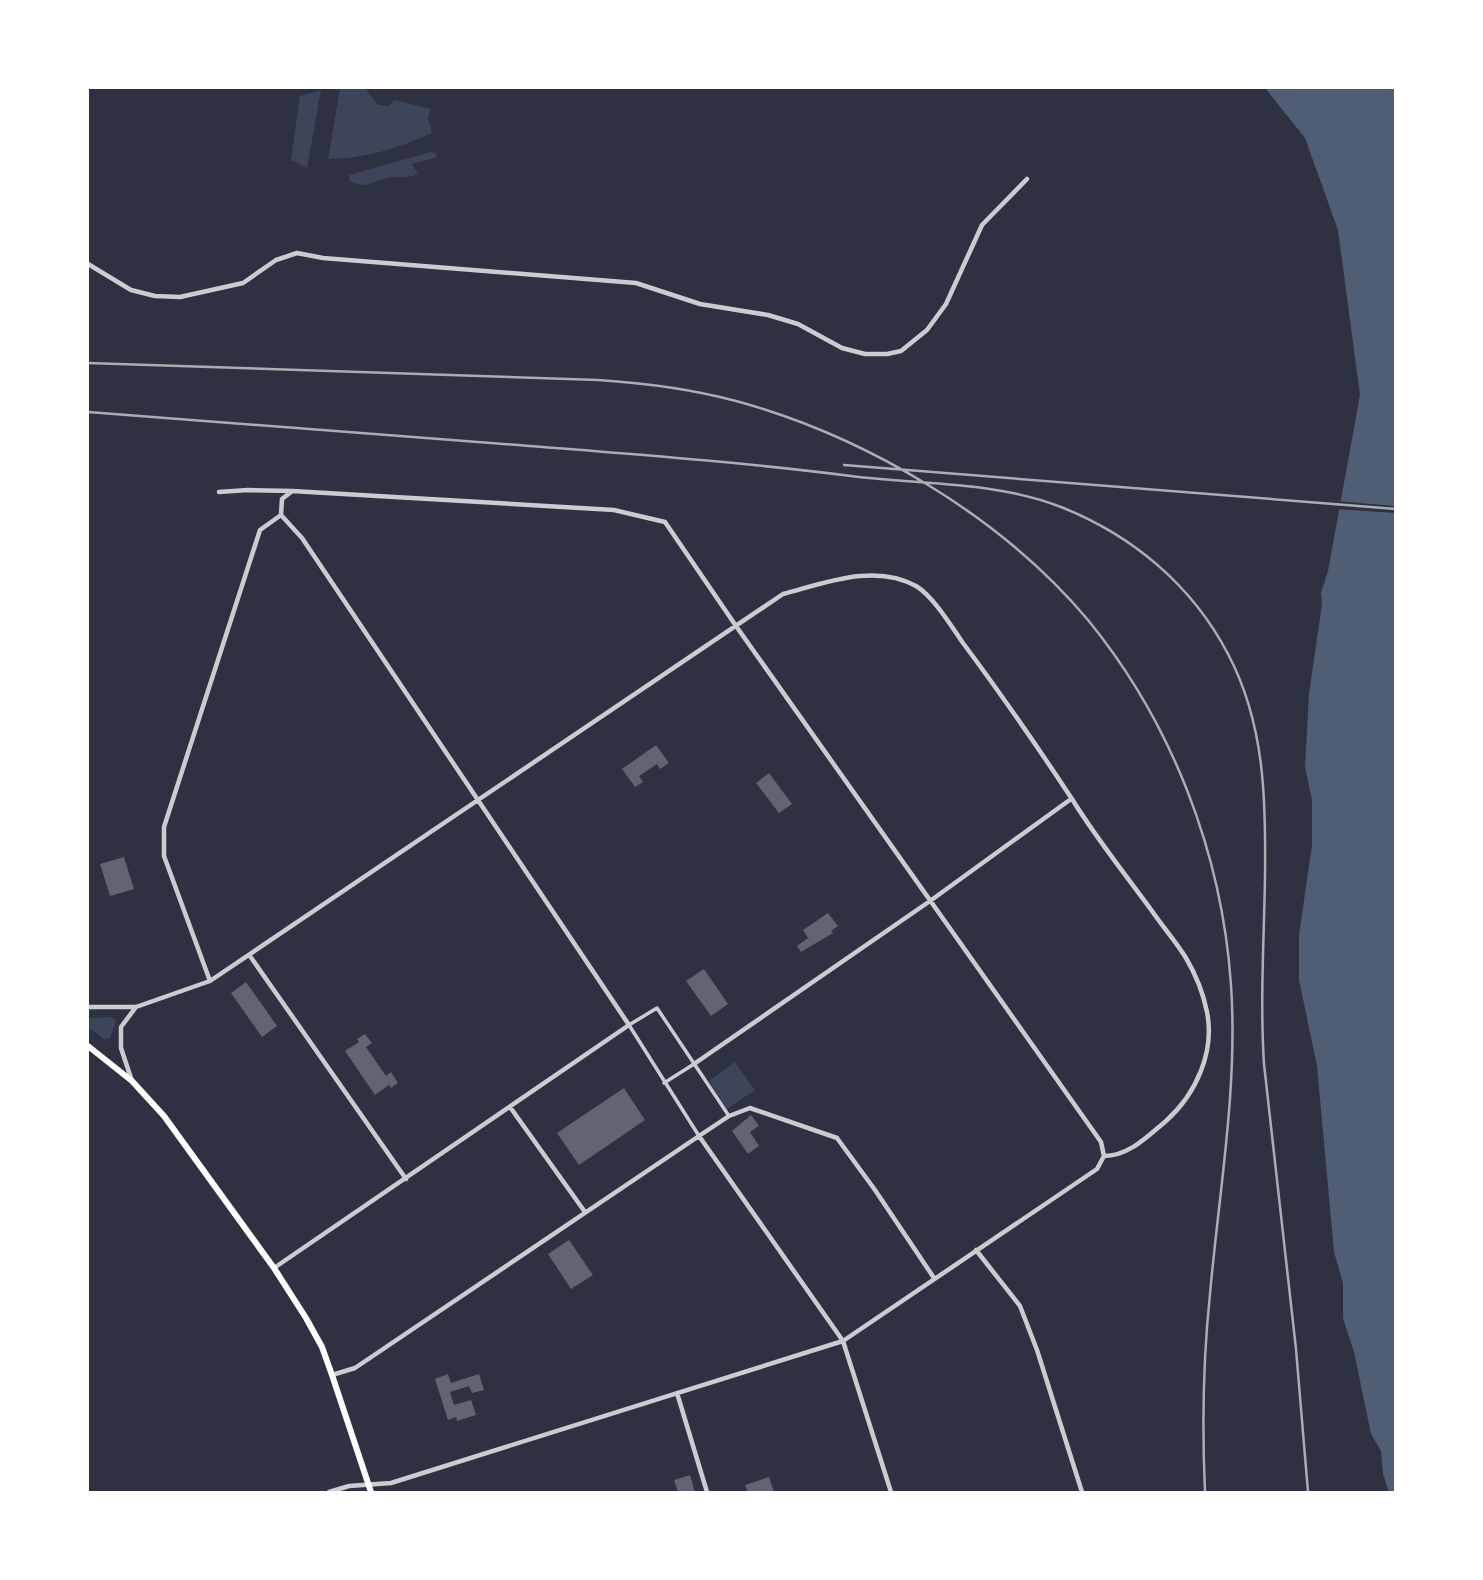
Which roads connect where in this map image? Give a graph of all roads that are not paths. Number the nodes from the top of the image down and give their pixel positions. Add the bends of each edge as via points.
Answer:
1 (1027, 179) dead end
2 (88, 264) edge
3 (292, 491) junction
4 (219, 492) dead end
5 (281, 514) junction
6 (736, 626) junction
7 (1071, 799) junction
8 (477, 802) junction
9 (930, 901) junction
10 (250, 956) junction
11 (210, 981) junction
12 (88, 1007) edge
13 (136, 1007) junction
14 (629, 1026) junction
15 (88, 1046) edge
16 (694, 1064) junction
17 (132, 1081) junction
18 (664, 1083) junction
19 (510, 1107) junction
20 (729, 1116) junction
21 (699, 1136) junction
22 (1104, 1156) junction
23 (406, 1179) junction
24 (585, 1212) junction
25 (976, 1250) junction
26 (274, 1268) junction
27 (934, 1278) junction
28 (844, 1341) junction
29 (332, 1375) junction
30 (677, 1393) junction
31 (369, 1484) junction
32 (329, 1493) edge
33 (371, 1493) edge
34 (707, 1493) edge
35 (891, 1493) edge
36 (1082, 1493) edge

1 - 2 street via 982,225 946,304 927,330 901,351 887,354 842,348 798,324 700,304 636,284 297,253 276,260 243,283 180,297 131,290
3 - 4 street
3 - 5 street via 282,499
3 - 6 street via 614,510 665,522
5 - 8 street via 302,538
5 - 11 street via 260,530 164,827 164,856
6 - 7 street via 783,594 843,578 894,576 918,587 1018,718
6 - 8 street
6 - 9 street
7 - 9 street
7 - 22 street via 1185,957 1208,1014 1204,1064 1191,1094 1147,1138 1118,1156
8 - 10 street
8 - 14 street
9 - 16 street
9 - 22 street via 1101,1142
10 - 11 street
10 - 23 street
11 - 13 street
12 - 13 street
13 - 17 street via 121,1027 121,1048
14 - 16 street via 657,1008
14 - 18 street
14 - 19 street
15 - 17 main road
16 - 18 street
16 - 20 street
17 - 26 main road via 164,1116
18 - 21 street
19 - 23 street
19 - 24 street
20 - 21 street
20 - 27 street via 750,1108 837,1138
21 - 24 street
21 - 28 street
22 - 25 street via 1097,1169
23 - 26 street
24 - 29 street via 355,1368
25 - 27 street
25 - 36 street via 1020,1306
26 - 29 main road via 322,1347
27 - 28 street
28 - 30 street
28 - 35 street
29 - 31 main road
30 - 31 street via 391,1483
30 - 34 street
31 - 32 street
31 - 33 main road

